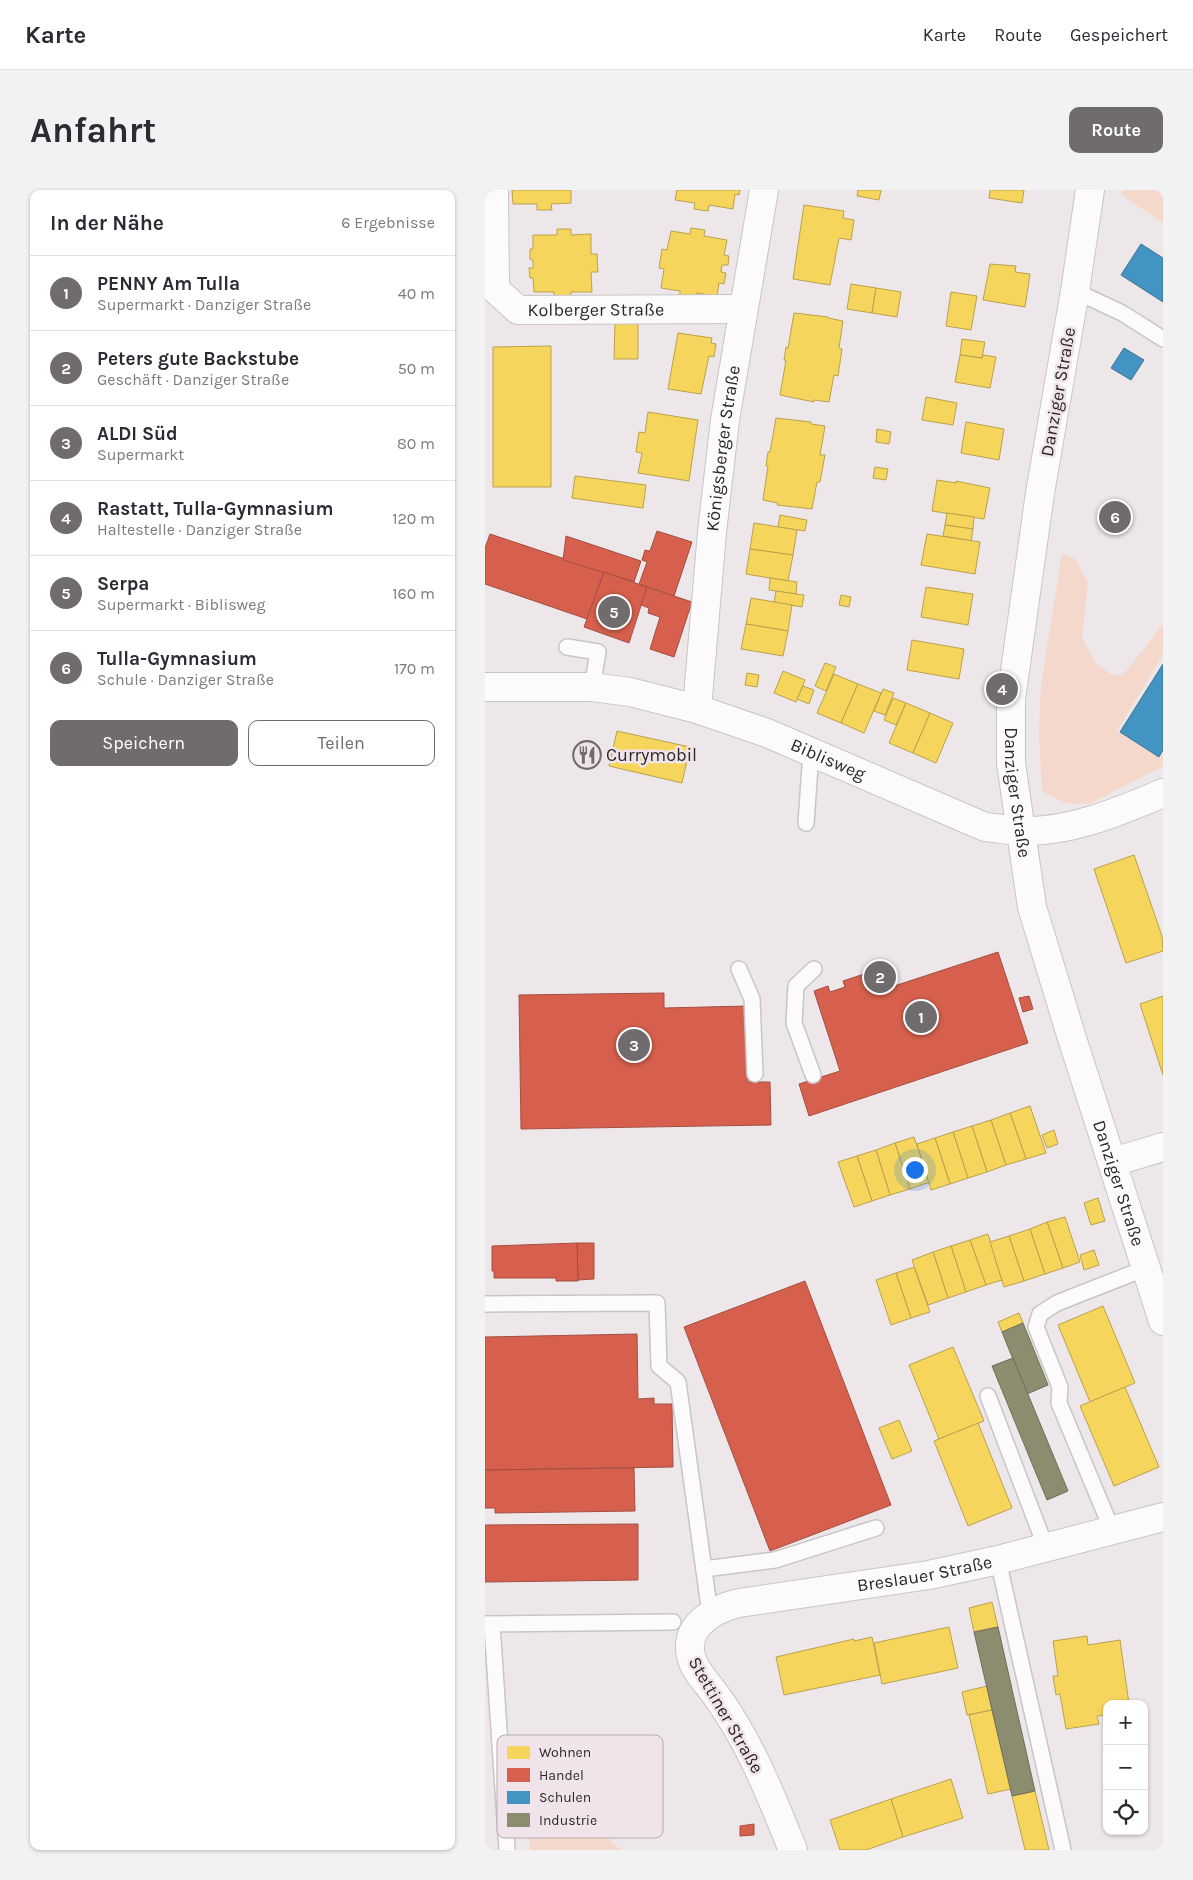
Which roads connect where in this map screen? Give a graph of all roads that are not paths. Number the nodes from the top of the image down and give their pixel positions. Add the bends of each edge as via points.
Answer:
1 (494, 190) edge
2 (764, 190) edge
3 (1090, 190) edge
4 (1075, 291) junction
5 (743, 309) junction
6 (1163, 340) edge
7 (567, 647) dead end
8 (485, 687) edge
9 (592, 687) junction
10 (697, 709) junction
11 (811, 752) junction
12 (1163, 793) edge
13 (806, 823) dead end
14 (1021, 831) junction
15 (739, 968) dead end
16 (814, 968) dead end
17 (755, 1074) dead end
18 (813, 1075) dead end
19 (1163, 1148) edge
20 (1113, 1162) junction
21 (1146, 1268) junction
22 (485, 1304) edge
23 (1163, 1321) edge
24 (988, 1396) dead end
25 (1163, 1517) edge
26 (876, 1528) dead end
27 (1112, 1530) junction
28 (1046, 1548) junction
29 (998, 1560) junction
30 (704, 1569) junction
31 (692, 1623) junction
32 (488, 1624) edge
33 (497, 1735) edge
34 (793, 1850) edge
35 (1063, 1850) edge

1 - 5 street, Kolberger Straße via 495,289 517,310
2 - 5 street, Königsberger Straße
3 - 4 street, Danziger Straße
4 - 6 lane via 1123,313
4 - 14 street, Danziger Straße via 1040,493 1011,699 1011,763
5 - 10 street, Königsberger Straße via 716,495
7 - 9 lane via 598,652
8 - 9 street, Biblisweg
9 - 10 street, Biblisweg via 630,692
10 - 11 street, Biblisweg
11 - 13 lane
11 - 14 street, Biblisweg via 985,827
12 - 14 street, Biblisweg via 1088,822
14 - 20 street, Danziger Straße via 1033,907
15 - 17 lane via 752,999
16 - 18 lane via 795,986 794,1023
19 - 20 street
20 - 21 street, Danziger Straße
21 - 23 street, Danziger Straße
21 - 27 lane via 1057,1303 1040,1314 1037,1328 1060,1387 1059,1403
22 - 30 lane via 657,1303 659,1366 678,1382
24 - 28 lane
25 - 27 street, Breslauer Straße
26 - 30 lane via 775,1560
27 - 28 street, Breslauer Straße
28 - 29 street, Breslauer Straße
29 - 31 street, Breslauer Straße via 929,1575 739,1603
29 - 35 lane
30 - 31 lane
31 - 32 lane, Breslauer Straße
31 - 34 street, Stettiner Straße via 691,1659 729,1712 747,1744
32 - 33 lane

